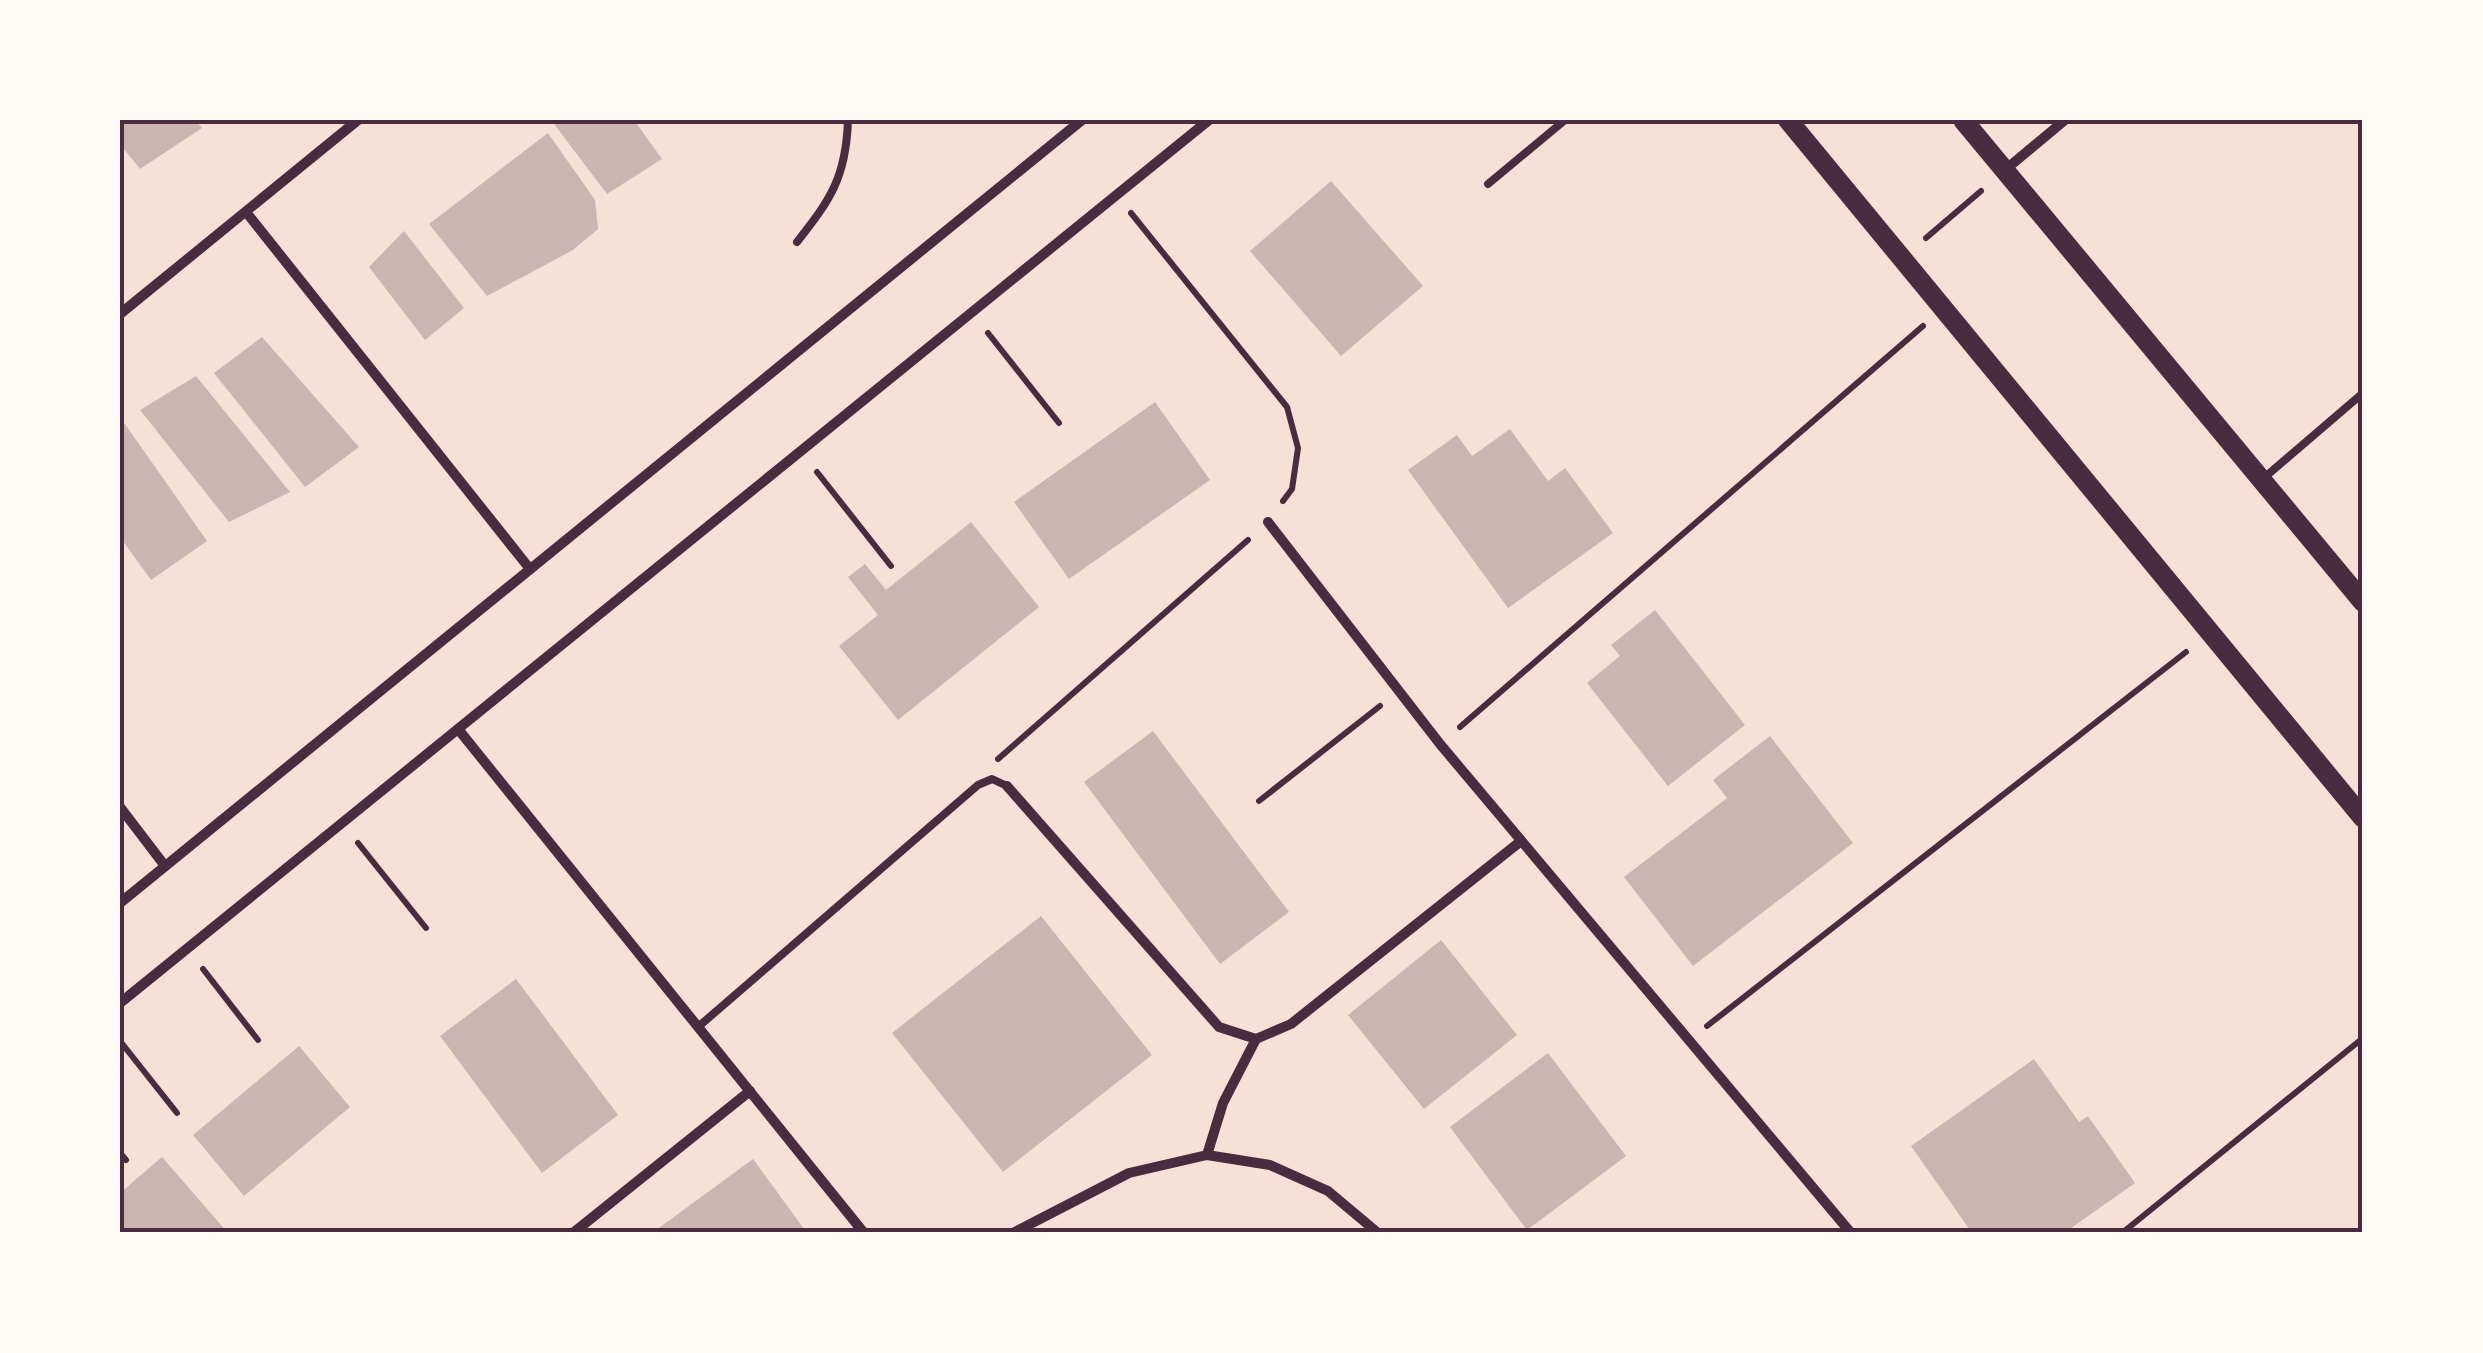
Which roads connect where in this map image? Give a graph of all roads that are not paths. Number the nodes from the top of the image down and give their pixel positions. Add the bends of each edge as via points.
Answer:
1 (358, 120) edge
2 (848, 120) edge
3 (1082, 120) edge
4 (1209, 120) edge
5 (1565, 120) edge
6 (1788, 120) edge
7 (1963, 120) edge
8 (2064, 120) edge
9 (2004, 170) junction
10 (1488, 184) dead end
11 (246, 212) junction
12 (797, 242) dead end
13 (120, 314) edge
14 (2363, 393) edge
15 (2262, 480) junction
16 (1268, 522) road end
17 (530, 569) junction
18 (2363, 602) edge
19 (458, 729) junction
20 (1007, 786) joint
21 (120, 806) edge
22 (2363, 818) edge
23 (1521, 841) junction
24 (165, 866) junction
25 (120, 903) edge
26 (120, 1003) edge
27 (698, 1026) junction
28 (1256, 1039) junction
29 (750, 1091) junction
30 (1207, 1155) junction
31 (573, 1233) edge
32 (864, 1233) edge
33 (1012, 1233) edge
34 (1378, 1233) edge
35 (1852, 1233) edge

1 - 11 street
2 - 12 lane via 846,155 828,202
3 - 17 street
4 - 19 street
5 - 10 lane
6 - 22 main road
7 - 9 main road
8 - 9 street
9 - 15 main road
11 - 13 street
11 - 17 street
14 - 15 lane
15 - 18 main road
16 - 23 street
17 - 24 street
19 - 26 street
19 - 27 street
20 - 27 lane via 992,779 978,785
20 - 28 street via 1218,1027
21 - 24 street
23 - 28 street via 1291,1024
23 - 35 street
24 - 25 street
27 - 29 street
28 - 30 street via 1223,1103
29 - 31 street
29 - 32 street
30 - 33 street via 1129,1173
30 - 34 street via 1270,1165 1314,1184

